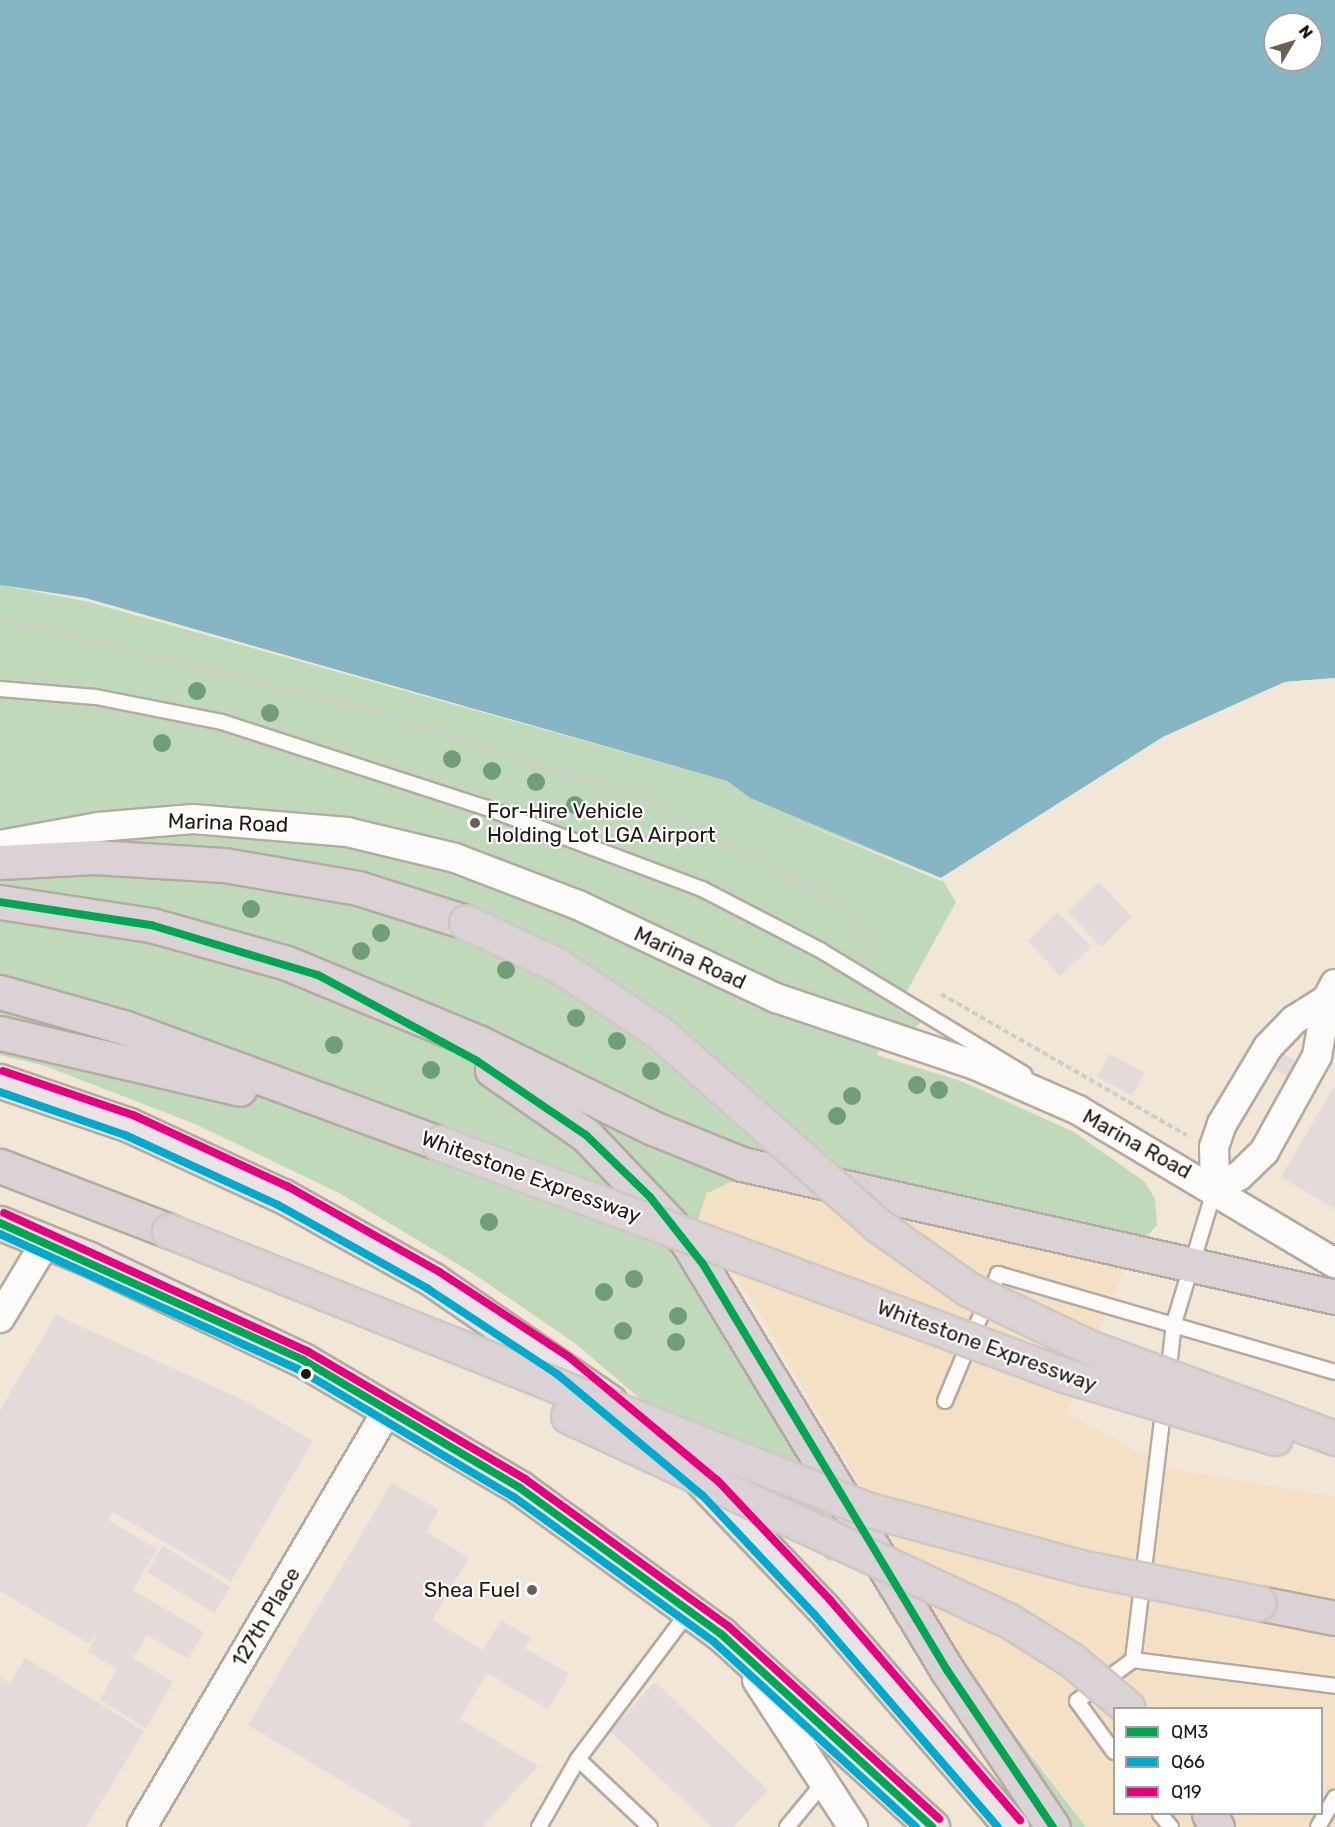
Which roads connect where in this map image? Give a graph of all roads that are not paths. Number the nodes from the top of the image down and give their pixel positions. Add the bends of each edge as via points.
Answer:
1 (0, 689) edge
2 (0, 845) edge
3 (0, 862) edge
4 (0, 902) edge
5 (318, 975) junction
6 (0, 992) edge
7 (1332, 995) edge
8 (0, 1033) edge
9 (0, 1081) edge
10 (1078, 1110) junction
11 (439, 1143) junction
12 (0, 1166) edge
13 (1215, 1188) junction
14 (0, 1223) edge
15 (169, 1231) junction
16 (47, 1240) junction
17 (1192, 1263) junction
18 (1335, 1263) edge
19 (1335, 1297) edge
20 (0, 1318) edge
21 (1174, 1323) junction
22 (1335, 1372) edge
23 (945, 1401) dead end
24 (389, 1408) junction
25 (1335, 1438) edge
26 (1335, 1451) edge
27 (1258, 1603) junction
28 (690, 1609) junction
29 (1335, 1612) edge
30 (1335, 1618) edge
31 (1132, 1660) junction
32 (1335, 1686) edge
33 (1127, 1707) edge
34 (1113, 1751) edge
35 (578, 1759) junction
36 (826, 1780) junction
37 (1335, 1798) edge
38 (1161, 1815) edge
39 (142, 1827) edge
40 (539, 1827) edge
41 (650, 1827) edge
42 (787, 1827) edge
43 (853, 1827) edge
44 (932, 1827) edge
45 (1012, 1827) edge
46 (1053, 1827) edge
47 (1171, 1827) edge
48 (1318, 1827) edge

1 - 10 lane via 96,696 222,722 484,807 702,889 820,950
2 - 10 street, Marina Road via 98,826 193,819 296,825 401,843 518,880 776,998 975,1065
3 - 25 highway, bridge via 94,857 224,865 358,888 466,922 559,966 660,1033 879,1226 968,1289 1089,1347
4 - 5 highway via 161,927
5 - 17 highway via 742,1164
5 - 46 highway via 447,1043 539,1100 616,1162 669,1219 720,1289 947,1670
6 - 11 highway, Whitestone Expressway via 135,1032
7 - 13 street via 1317,1056 1264,1152 1239,1176
7 - 13 street via 1281,1032 1257,1066 1214,1147
8 - 11 highway via 227,1085
9 - 45 main road via 129,1125 282,1196 433,1280 563,1366 710,1488 822,1607
10 - 13 street, Marina Road
11 - 26 highway, Whitestone Expressway, bridge via 1067,1376 1213,1422
12 - 15 highway
13 - 17 lane
13 - 18 street, Marina Road
14 - 16 main road
15 - 27 highway, bridge via 866,1509 1074,1565
15 - 33 highway, bridge via 991,1611 1073,1661
16 - 20 street
16 - 24 main road via 226,1322
17 - 19 highway
17 - 21 lane
21 - 22 lane
21 - 23 lane via 998,1274
21 - 31 lane
24 - 28 main road via 520,1488
24 - 39 street, 127th Place
27 - 29 highway
27 - 30 highway
28 - 35 lane
28 - 36 street via 754,1676
28 - 44 main road via 834,1732
31 - 32 lane
31 - 34 lane via 1077,1701
35 - 40 lane
35 - 41 lane
36 - 42 lane
36 - 43 street
37 - 48 lane
38 - 47 lane

